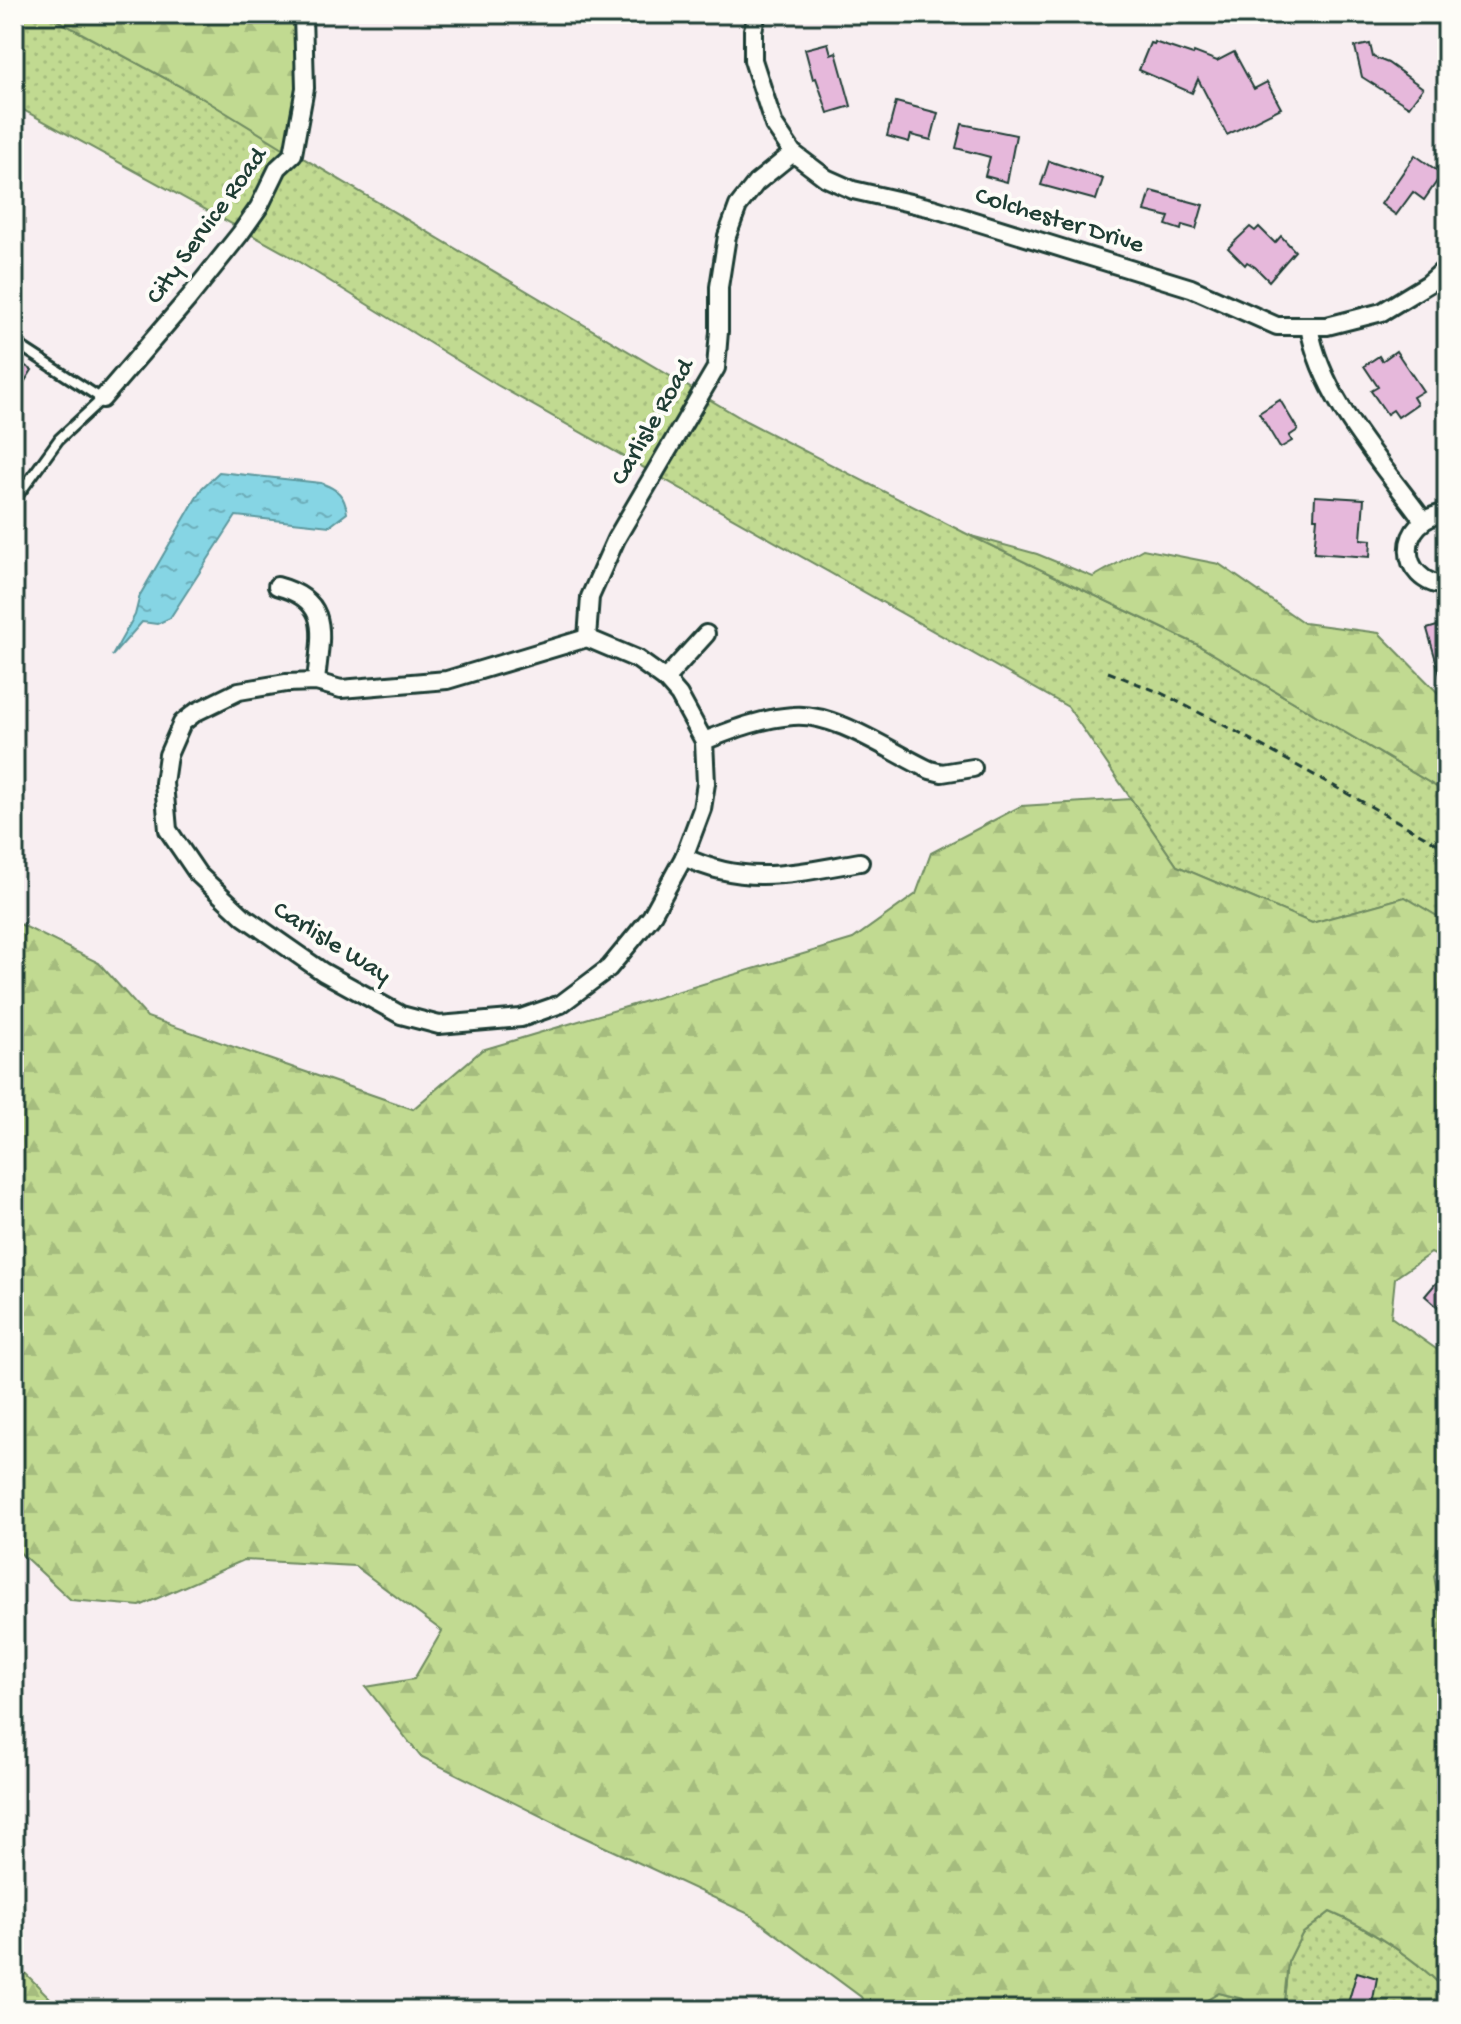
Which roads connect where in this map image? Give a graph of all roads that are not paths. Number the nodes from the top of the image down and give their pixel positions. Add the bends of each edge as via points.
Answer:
1 (303, 14) edge
2 (757, 14) edge
3 (793, 153) junction
4 (1447, 267) edge
5 (1309, 326) junction
6 (14, 342) edge
7 (102, 399) junction
8 (14, 501) edge
9 (1447, 513) edge
10 (1423, 520) junction
11 (277, 586) dead end
12 (1447, 586) edge
13 (706, 634) dead end
14 (587, 638) junction
15 (665, 679) junction
16 (316, 682) junction
17 (704, 741) junction
18 (973, 768) dead end
19 (684, 857) junction
20 (860, 862) dead end

1 - 7 street, City Service Road via 305,88 293,154 278,168 240,234
2 - 3 street, Colchester Drive via 753,60 774,125
3 - 5 street, Colchester Drive via 853,190 932,208 1191,288 1277,326
3 - 14 street, Carlisle Road via 764,175 738,206 719,287 716,368 616,539 590,597
4 - 5 street, Colchester Drive via 1382,312
5 - 10 street via 1329,389
6 - 7 lane
7 - 8 lane via 59,439
9 - 10 street
10 - 12 street via 1410,539 1410,561 1424,579
11 - 16 street via 298,592 317,612
13 - 15 street
14 - 15 street, Carlisle Way via 637,659
14 - 16 street, Carlisle Way via 447,680 341,689
15 - 17 street, Carlisle Way
16 - 19 street, Carlisle Way via 239,691 182,723 168,755 164,783 168,830 198,874 244,917 323,972 401,1015 439,1025 521,1018 561,1004 609,968 651,917
17 - 18 street via 753,723 804,716 839,726 930,770
17 - 19 street, Carlisle Way via 702,809
19 - 20 street via 720,872 757,876

